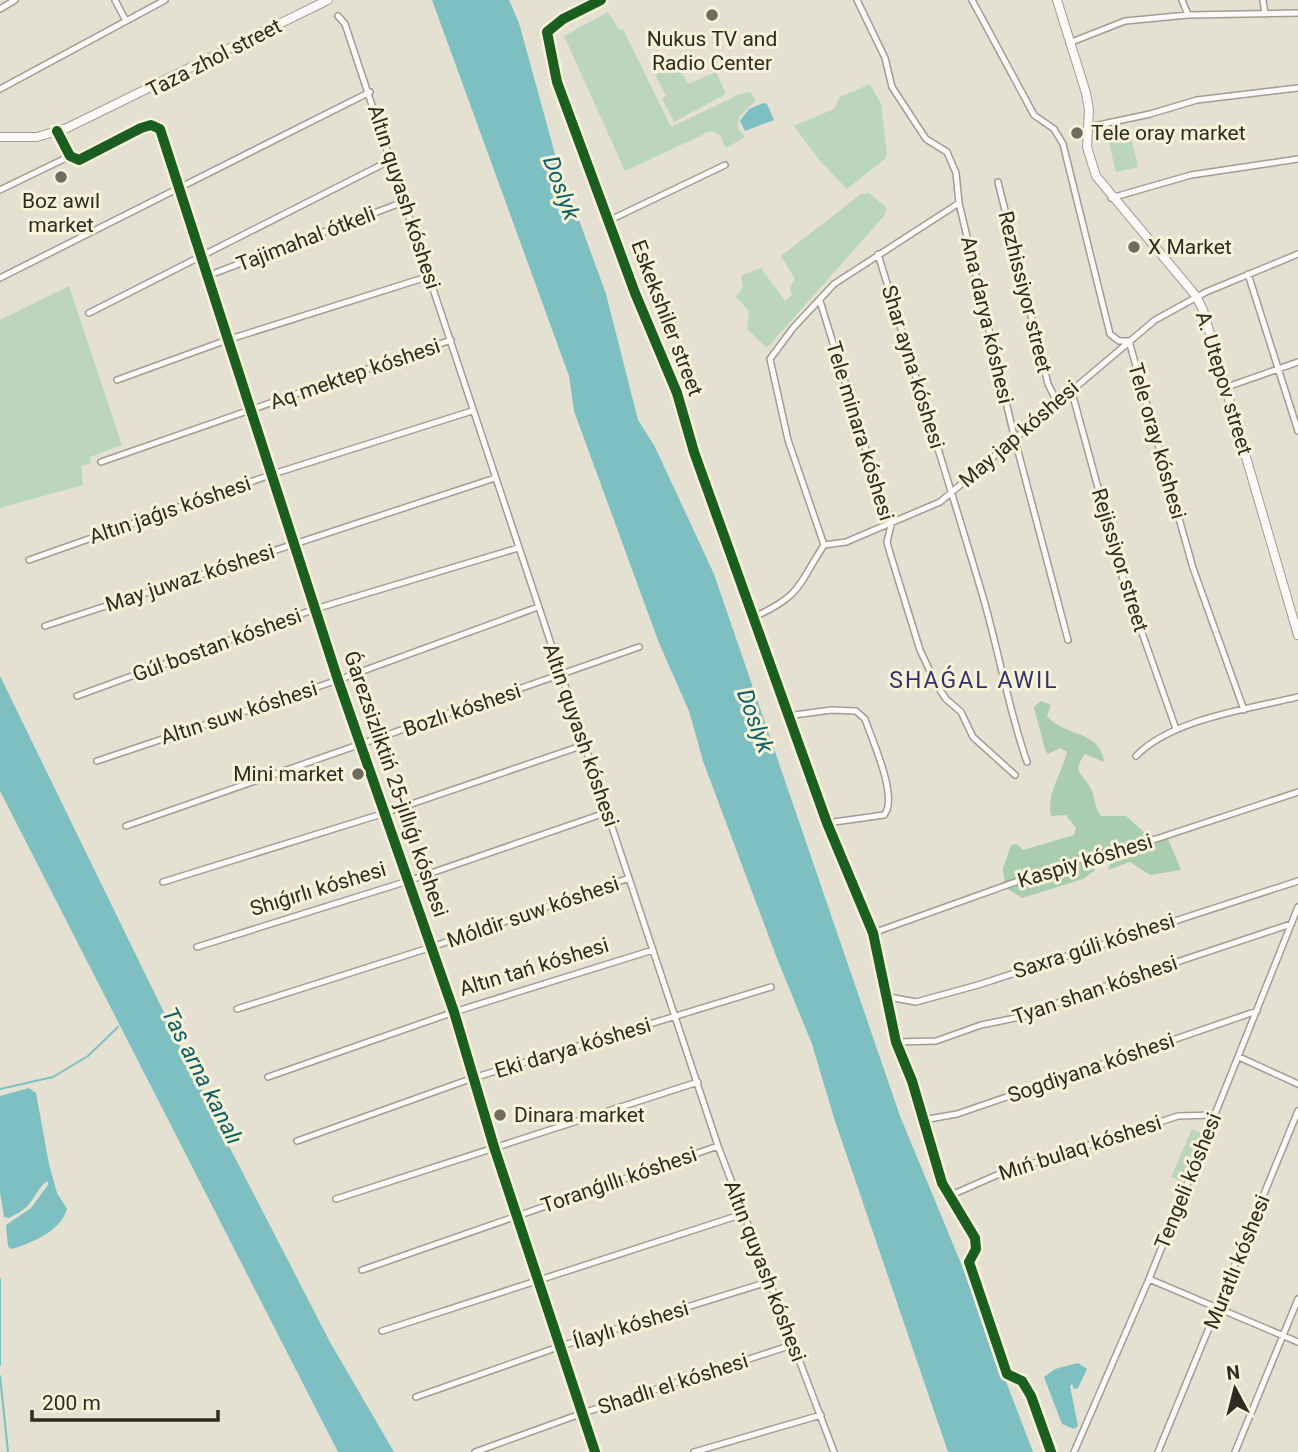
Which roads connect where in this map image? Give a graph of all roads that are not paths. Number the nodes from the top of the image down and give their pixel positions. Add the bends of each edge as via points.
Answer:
1 (15, 0) edge
2 (115, 0) edge
3 (165, 0) edge
4 (328, 0) edge
5 (601, 0) edge
6 (857, 0) edge
7 (972, 0) edge
8 (1057, 0) edge
9 (1182, 0) edge
10 (1263, 0) edge
11 (0, 9) edge
12 (1298, 13) edge
13 (1265, 14) junction
14 (1188, 15) junction
15 (338, 16) dead end
16 (126, 21) junction
17 (1069, 43) junction
18 (1298, 88) edge
19 (0, 89) edge
20 (370, 92) junction
21 (1089, 127) junction
22 (57, 131) junction
23 (0, 137) edge
24 (70, 156) junction
25 (1298, 159) edge
26 (389, 161) junction
27 (724, 165) dead end
28 (998, 182) dead end
29 (180, 187) junction
30 (0, 190) edge
31 (1111, 198) junction
32 (406, 201) junction
33 (959, 204) junction
34 (608, 221) junction
35 (878, 254) junction
36 (1298, 254) edge
37 (200, 256) junction
38 (1248, 274) junction
39 (207, 276) junction
40 (430, 276) junction
41 (0, 278) edge
42 (1196, 296) junction
43 (820, 301) junction
44 (89, 313) dead end
45 (227, 340) junction
46 (452, 340) junction
47 (1129, 341) junction
48 (1298, 362) edge
49 (1277, 368) junction
50 (117, 380) dead end
51 (1227, 387) junction
52 (1071, 389) junction
53 (1056, 400) junction
54 (251, 410) junction
55 (472, 411) junction
56 (1298, 431) edge
57 (1015, 440) junction
58 (101, 462) dead end
59 (273, 474) junction
60 (495, 478) junction
61 (951, 492) junction
62 (892, 521) junction
63 (295, 543) junction
64 (824, 545) junction
65 (519, 548) junction
66 (29, 560) dead end
67 (538, 607) junction
68 (315, 609) junction
69 (752, 618) junction
70 (45, 626) dead end
71 (1298, 635) edge
72 (1068, 640) dead end
73 (639, 647) dead end
74 (561, 677) junction
75 (338, 680) junction
76 (77, 696) dead end
77 (1298, 697) edge
78 (1244, 710) junction
79 (788, 716) junction
80 (1176, 729) junction
81 (363, 744) junction
82 (584, 746) junction
83 (1136, 756) dead end
84 (97, 761) dead end
85 (1027, 762) dead end
86 (1015, 775) dead end
87 (1298, 792) edge
88 (608, 812) junction
89 (385, 813) junction
90 (827, 823) junction
91 (126, 826) dead end
92 (629, 878) junction
93 (408, 881) junction
94 (1298, 881) edge
95 (163, 882) dead end
96 (1298, 907) edge
97 (1291, 924) junction
98 (873, 933) junction
99 (197, 947) dead end
100 (432, 947) junction
101 (653, 950) junction
102 (771, 987) dead end
103 (889, 997) junction
104 (237, 1009) dead end
105 (1257, 1011) junction
106 (454, 1012) junction
107 (676, 1018) junction
108 (896, 1042) junction
109 (1239, 1057) junction
110 (268, 1076) dead end
111 (473, 1077) junction
112 (698, 1082) junction
113 (1298, 1084) edge
114 (1298, 1111) edge
115 (1214, 1115) junction
116 (923, 1120) junction
117 (298, 1141) dead end
118 (718, 1146) junction
119 (494, 1147) junction
120 (949, 1196) junction
121 (336, 1199) dead end
122 (743, 1214) junction
123 (516, 1215) junction
124 (362, 1270) dead end
125 (1149, 1279) junction
126 (537, 1281) junction
127 (768, 1282) junction
128 (1298, 1299) edge
129 (1219, 1308) junction
130 (382, 1331) dead end
131 (1283, 1336) junction
132 (1298, 1342) edge
133 (792, 1345) junction
134 (561, 1346) junction
135 (416, 1397) dead end
136 (583, 1413) junction
137 (821, 1415) junction
138 (475, 1452) edge
139 (595, 1452) edge
140 (694, 1452) edge
141 (834, 1452) edge
142 (1051, 1452) edge
143 (1074, 1452) edge
144 (1158, 1452) edge
145 (1235, 1452) edge

1 - 11 street
2 - 16 street
3 - 16 street
4 - 22 street, Taza zhol street via 138,96
5 - 34 street, Eskekshiler street via 547,32 557,82
6 - 33 street, Ana darya kóshesi via 885,58 892,87 926,139 947,152 956,173
7 - 47 street, Tele oray kóshesi via 1034,115 1054,129 1063,144 1110,334
8 - 17 street, A. Utepov street
9 - 14 street
10 - 13 street
12 - 13 street
13 - 14 street
14 - 17 street via 1125,21
15 - 20 street, Altın quyash kóshesi
16 - 19 street
17 - 21 street, A. Utepov street via 1086,93
18 - 21 street via 1197,100
20 - 26 street, Altın quyash kóshesi
20 - 29 street
21 - 31 street, A. Utepov street via 1090,161
22 - 23 street, Taza zhol street via 37,137
22 - 24 street
24 - 29 street, Ǵarezsizliktiń 25-jıllıǵı kóshesi via 79,160 151,125 160,129
24 - 30 street
25 - 31 street via 1191,175
26 - 32 street, Altın quyash kóshesi
26 - 37 street
27 - 34 street
28 - 53 street, Rezhissiyor street via 1048,384
29 - 37 street, Ǵarezsizliktiń 25-jıllıǵı kóshesi
29 - 41 street
31 - 42 street, A. Utepov street
32 - 39 street, Tajimahal ótkeli
32 - 40 street, Altın quyash kóshesi
33 - 35 street
33 - 57 street, Ana darya kóshesi
34 - 69 street, Eskekshiler street via 677,393
35 - 43 street via 834,284
35 - 61 street, Shar ayna kóshesi
36 - 38 street, May jap kóshesi
37 - 39 street, Ǵarezsizliktiń 25-jıllıǵı kóshesi
37 - 44 street
38 - 42 street, May jap kóshesi
38 - 49 street
39 - 45 street, Ǵarezsizliktiń 25-jıllıǵı kóshesi
40 - 45 street
40 - 46 street, Altın quyash kóshesi
42 - 47 street, May jap kóshesi
42 - 51 street, A. Utepov street
43 - 62 street, Tele minara kóshesi
43 - 64 street via 770,359 788,440
45 - 50 street
45 - 54 street, Ǵarezsizliktiń 25-jıllıǵı kóshesi
46 - 54 street, Aq mektep kóshesi
46 - 55 street, Altın quyash kóshesi
47 - 52 street, May jap kóshesi
47 - 78 street, Tele oray kóshesi via 1194,568
48 - 49 street
49 - 51 street
49 - 56 street
51 - 71 street, A. Utepov street
52 - 53 street, May jap kóshesi
52 - 80 street, Rejissiyor street via 1123,579
53 - 57 street, May jap kóshesi
54 - 58 street, Aq mektep kóshesi
54 - 59 street, Ǵarezsizliktiń 25-jıllıǵı kóshesi
55 - 59 street, Altın jaǵıs kóshesi
55 - 60 street, Altın quyash kóshesi
57 - 61 street, May jap kóshesi
57 - 72 street, Ana darya kóshesi
59 - 63 street, Ǵarezsizliktiń 25-jıllıǵı kóshesi
59 - 66 street, Altın jaǵıs kóshesi
60 - 63 street, May juwaz kóshesi
60 - 65 street, Altın quyash kóshesi
61 - 62 street, May jap kóshesi via 940,502
61 - 85 street, Shar ayna kóshesi via 1008,690 1009,712
62 - 64 street, May jap kóshesi via 846,542
62 - 86 street, Tele minara kóshesi via 887,542 920,650 936,684 961,712 974,737
63 - 68 street, Ǵarezsizliktiń 25-jıllıǵı kóshesi
63 - 70 street, May juwaz kóshesi
64 - 69 street via 797,592
65 - 67 street, Altın quyash kóshesi
65 - 68 street, Gúl bostan kóshesi
67 - 74 street, Altın quyash kóshesi
67 - 75 street, Altın suw kóshesi
68 - 75 street, Ǵarezsizliktiń 25-jıllıǵı kóshesi
68 - 76 street, Gúl bostan kóshesi
69 - 79 street, Eskekshiler street
73 - 74 street, Bozlı kóshesi
74 - 81 street, Bozlı kóshesi
74 - 82 street, Altın quyash kóshesi
75 - 81 street, Ǵarezsizliktiń 25-jıllıǵı kóshesi
75 - 84 street, Altın suw kóshesi
77 - 78 street
78 - 80 street
79 - 90 street, Eskekshiler street
79 - 90 street via 844,710 856,711 865,719 890,794 888,810 884,815
80 - 83 street via 1151,741
81 - 89 street, Ǵarezsizliktiń 25-jıllıǵı kóshesi
81 - 91 street, Bozlı kóshesi
82 - 88 street, Altın quyash kóshesi
82 - 89 street
87 - 98 street, Kaspiy kóshesi via 1077,860
88 - 92 street, Altın quyash kóshesi
88 - 93 street, Shıǵırlı kóshesi
89 - 93 street, Ǵarezsizliktiń 25-jıllıǵı kóshesi
89 - 95 street
90 - 98 street, Eskekshiler street
92 - 100 street, Móldir suw kóshesi
92 - 101 street, Altın quyash kóshesi
93 - 99 street, Shıǵırlı kóshesi
93 - 100 street, Ǵarezsizliktiń 25-jıllıǵı kóshesi
94 - 103 street, Saxra gúli kóshesi via 978,985 916,1002
96 - 97 street, Tengeli kóshesi
97 - 105 street, Tengeli kóshesi
97 - 108 street, Tyan shan kóshesi via 1025,1016 936,1041
98 - 103 street, Eskekshiler street
100 - 104 street, Móldir suw kóshesi
100 - 106 street, Ǵarezsizliktiń 25-jıllıǵı kóshesi
101 - 106 street, Altın tań kóshesi
101 - 107 street, Altın quyash kóshesi
102 - 107 street, Eki darya kóshesi
103 - 108 street, Eskekshiler street
105 - 109 street, Tengeli kóshesi
105 - 116 street, Sogdiyana kóshesi via 957,1114
106 - 110 street, Altın tań kóshesi
106 - 111 street, Ǵarezsizliktiń 25-jıllıǵı kóshesi
107 - 111 street, Eki darya kóshesi
107 - 112 street, Altın quyash kóshesi
108 - 116 street, Eskekshiler street
109 - 113 street
109 - 115 street, Tengeli kóshesi
111 - 117 street, Eki darya kóshesi
111 - 119 street, Ǵarezsizliktiń 25-jıllıǵı kóshesi
112 - 118 street, Altın quyash kóshesi
112 - 119 street
114 - 129 street, Muratlı kóshesi
115 - 120 street, Mıń bulaq kóshesi via 1178,1116 997,1175
115 - 125 street, Tengeli kóshesi
116 - 120 street, Eskekshiler street
118 - 122 street, Altın quyash kóshesi
118 - 123 street, Toranǵıllı kóshesi
119 - 121 street
119 - 123 street, Ǵarezsizliktiń 25-jıllıǵı kóshesi
120 - 142 street, Eskekshiler street via 975,1238 976,1249 968,1262 1007,1374 1022,1381 1031,1396
122 - 126 street
122 - 127 street, Altın quyash kóshesi
123 - 124 street, Toranǵıllı kóshesi
123 - 126 street, Ǵarezsizliktiń 25-jıllıǵı kóshesi
125 - 129 street
125 - 143 street, Tengeli kóshesi
126 - 130 street
126 - 134 street, Ǵarezsizliktiń 25-jıllıǵı kóshesi
127 - 133 street, Altın quyash kóshesi
127 - 134 street, Ílaylı kóshesi
128 - 131 street
129 - 131 street
129 - 144 street, Muratlı kóshesi
131 - 132 street
131 - 145 street
133 - 136 street, Shadlı el kóshesi
133 - 137 street, Altın quyash kóshesi
134 - 135 street, Ílaylı kóshesi
134 - 136 street, Ǵarezsizliktiń 25-jıllıǵı kóshesi
136 - 138 street, Shadlı el kóshesi
136 - 139 street, Ǵarezsizliktiń 25-jıllıǵı kóshesi
137 - 140 street
137 - 141 street, Altın quyash kóshesi

